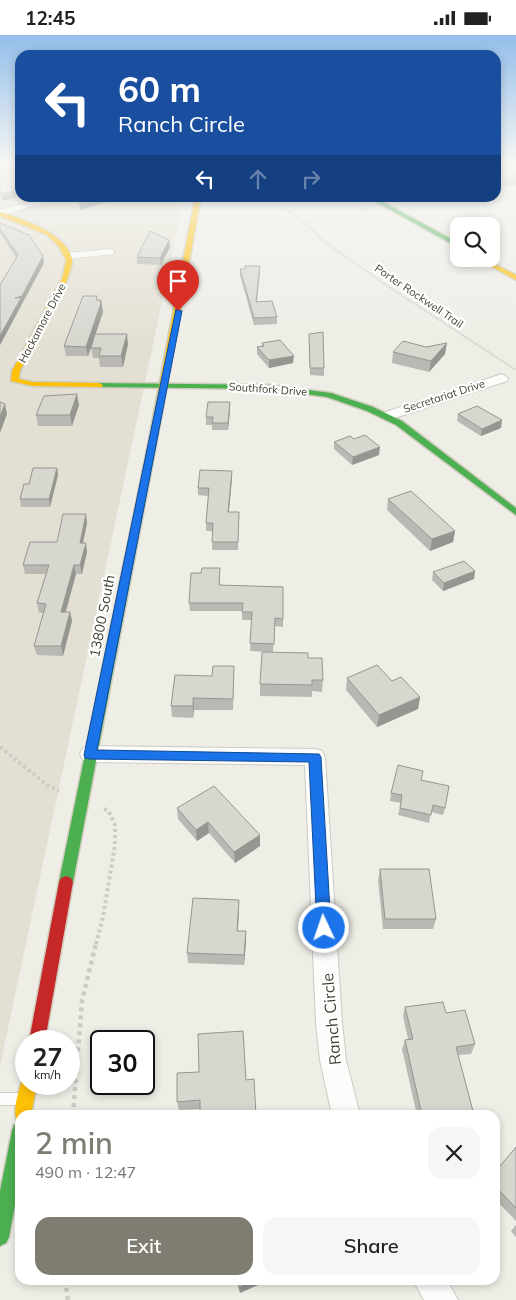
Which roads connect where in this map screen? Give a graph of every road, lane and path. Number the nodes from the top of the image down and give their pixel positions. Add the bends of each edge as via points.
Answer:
1 (22, 223) edge
2 (193, 223) edge
3 (304, 223) edge
4 (417, 223) edge
5 (450, 241) edge
6 (108, 251) dead end
7 (68, 256) junction
8 (496, 267) edge
9 (516, 278) edge
10 (516, 363) edge
11 (511, 366) junction
12 (516, 370) edge
13 (502, 378) dead end
14 (15, 381) joint
15 (164, 385) junction
16 (387, 416) junction
17 (516, 512) edge
18 (90, 755) junction
19 (39, 1030) edge
20 (27, 1095) edge
21 (0, 1099) edge
22 (26, 1099) junction
23 (24, 1110) edge
24 (345, 1110) edge
25 (15, 1158) edge
26 (0, 1237) edge
27 (66, 1285) edge
28 (432, 1285) edge
29 (68, 1300) edge
30 (442, 1300) edge

1 - 7 main road via 49,234
2 - 15 main road, 13800 South
3 - 11 path, Porter Rockwell Trail via 325,242
4 - 5 main road
6 - 7 street
7 - 14 main road, Hackamore Drive via 65,279 16,371
8 - 9 main road
10 - 11 path
11 - 12 path, Porter Rockwell Trail
13 - 16 street, Secretariat Drive
14 - 15 main road, Southfork Drive via 33,384
15 - 16 main road, Southfork Drive via 299,390 343,399
15 - 18 main road, 13800 South
16 - 17 main road, Southfork Drive
18 - 19 main road, 13800 South
18 - 24 street, Ranch Circle via 315,757 329,1023 333,1060
20 - 22 main road
21 - 22 lane
22 - 23 main road
25 - 26 main road
27 - 29 path
28 - 30 street

